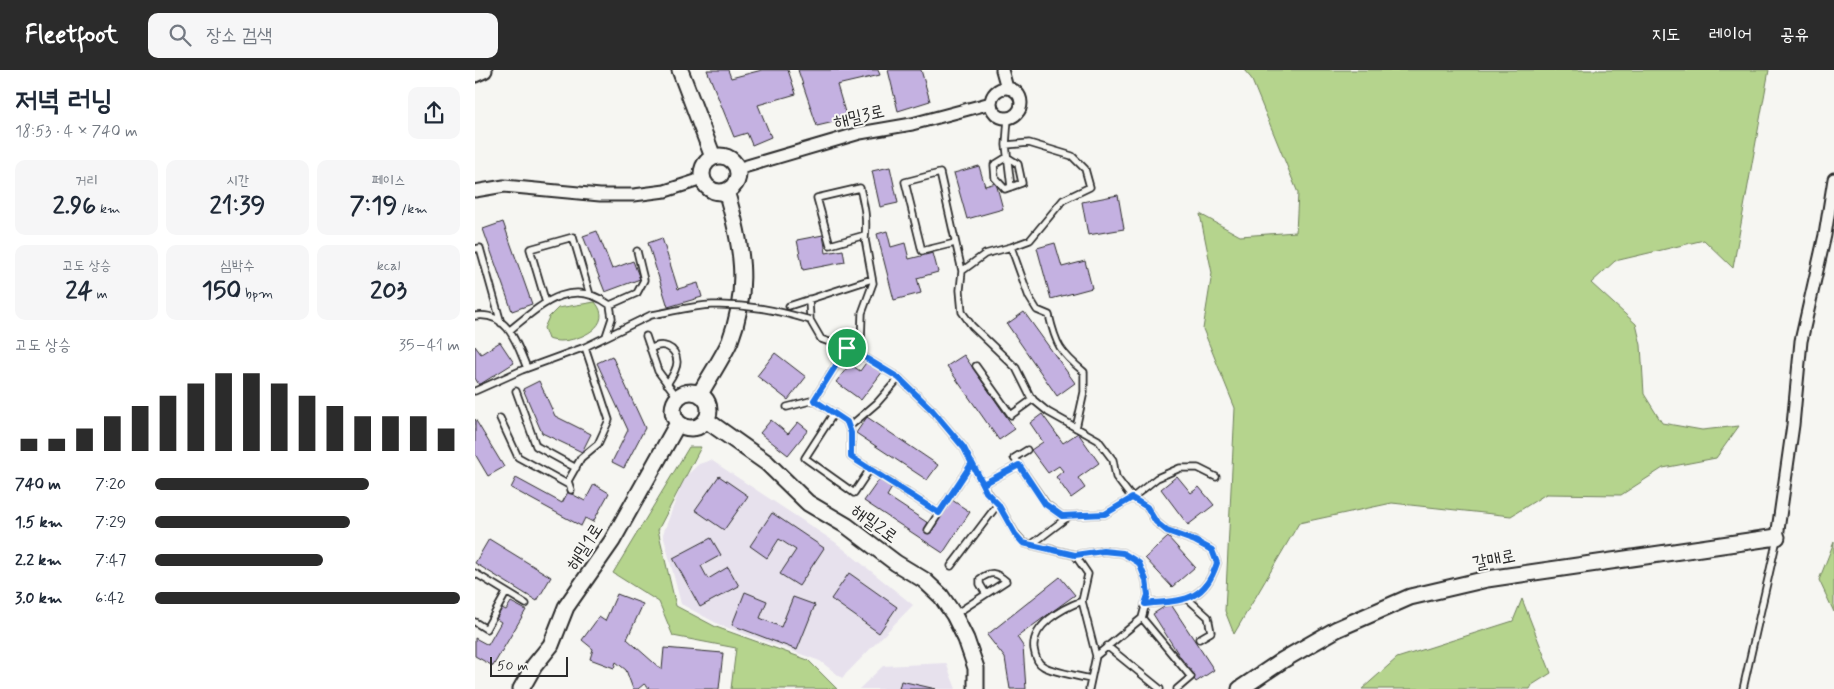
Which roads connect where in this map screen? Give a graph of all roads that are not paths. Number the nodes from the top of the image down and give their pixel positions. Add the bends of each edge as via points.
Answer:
1 (484, 70) edge
2 (680, 70) edge
3 (1002, 70) edge
4 (475, 74) edge
5 (1007, 88) junction
6 (991, 103) junction
7 (1008, 118) junction
8 (1006, 145) junction
9 (713, 157) junction
10 (1007, 157) junction
11 (737, 169) junction
12 (702, 179) junction
13 (1834, 179) edge
14 (1011, 188) junction
15 (475, 191) edge
16 (726, 191) junction
17 (865, 234) junction
18 (955, 242) junction
19 (1011, 247) junction
20 (475, 249) edge
21 (637, 251) dead end
22 (961, 271) junction
23 (872, 279) junction
24 (590, 296) junction
25 (809, 300) junction
26 (545, 303) junction
27 (610, 305) junction
28 (789, 306) dead end
29 (475, 316) edge
30 (810, 320) junction
31 (501, 323) junction
32 (510, 330) junction
33 (606, 336) junction
34 (646, 336) dead end
35 (585, 347) junction
36 (847, 348) junction
37 (650, 349) junction
38 (857, 353) junction
39 (976, 366) dead end
40 (527, 368) junction
41 (899, 378) junction
42 (667, 384) junction
43 (475, 391) edge
44 (516, 391) dead end
45 (699, 394) junction
46 (678, 398) junction
47 (1033, 399) junction
48 (814, 400) junction
49 (787, 408) dead end
50 (834, 413) junction
51 (500, 418) dead end
52 (706, 420) junction
53 (678, 423) junction
54 (849, 427) junction
55 (1076, 428) junction
56 (1027, 450) dead end
57 (972, 463) junction
58 (1019, 465) junction
59 (576, 468) junction
60 (870, 469) junction
61 (1216, 477) dead end
62 (983, 484) junction
63 (1132, 498) junction
64 (998, 504) junction
65 (939, 513) junction
66 (1070, 516) junction
67 (928, 530) dead end
68 (1777, 537) junction
69 (1031, 545) junction
70 (1075, 555) junction
71 (951, 566) dead end
72 (475, 573) edge
73 (507, 593) junction
74 (986, 594) junction
75 (1188, 598) junction
76 (1083, 601) junction
77 (526, 604) dead end
78 (1145, 604) junction
79 (954, 614) junction
80 (1141, 618) junction
81 (475, 622) edge
82 (1199, 639) dead end
83 (1107, 646) junction
84 (1096, 656) junction
85 (1091, 679) junction
86 (521, 689) edge
87 (976, 689) edge
88 (1089, 689) edge
89 (1160, 689) edge
90 (1177, 689) edge
91 (1240, 689) edge
92 (1743, 689) edge

1 - 4 street
2 - 9 street
3 - 5 street
5 - 6 street via 993,94
5 - 7 street via 1019,95 1021,105 1017,113
6 - 7 street via 994,113
6 - 11 street, 해밀3로 via 912,124 860,133
7 - 8 lane
8 - 10 lane
8 - 19 lane via 1029,143 1072,156 1085,169 1090,187 1063,200 1030,240
9 - 11 street via 725,157
9 - 12 street via 705,164
10 - 14 lane
10 - 14 lane via 1019,164 1022,183
10 - 14 lane via 994,165 995,178 1005,189
11 - 16 street via 737,180
12 - 15 street via 665,191 633,196 504,186
12 - 16 street via 712,191
13 - 68 street via 1801,341
16 - 45 street via 737,227 742,292 729,343
17 - 17 lane via 830,245 817,198 860,188 867,214
17 - 23 lane
18 - 18 lane via 940,173 905,182 922,252
18 - 22 lane
19 - 22 lane via 985,254
19 - 55 lane via 1029,297 1037,310 1049,315 1054,337 1065,356 1084,372 1084,392
20 - 31 lane via 480,248
21 - 27 lane via 645,280 637,293
22 - 47 lane via 962,312 972,326 1016,368
23 - 25 lane
23 - 38 lane via 862,313 861,344
24 - 26 lane via 575,292
24 - 26 lane via 573,237 530,249
24 - 27 lane
25 - 28 lane
25 - 30 lane
26 - 32 lane
27 - 33 lane via 611,318
29 - 31 lane via 484,314
30 - 33 lane, bridge via 774,309 743,305 710,306 651,315
30 - 36 lane via 821,339
31 - 32 lane
32 - 40 lane
33 - 35 lane
34 - 37 lane
35 - 40 lane
35 - 59 lane via 609,420 598,444 581,458
36 - 38 lane
36 - 48 lane
37 - 42 lane
37 - 42 lane via 663,345 673,350 677,361
38 - 41 lane
39 - 47 lane via 1011,415
40 - 43 lane
41 - 54 lane
41 - 57 lane via 932,410 964,448
42 - 46 lane
44 - 59 lane via 536,446
45 - 46 street via 685,393
45 - 52 street via 709,406
46 - 53 street via 673,412
47 - 55 lane
48 - 49 lane
48 - 50 lane
50 - 54 lane
50 - 60 lane via 805,458 854,492
51 - 59 lane via 518,457 570,487 568,481
52 - 53 street via 694,428
52 - 79 street, 해밀2로 via 767,463 808,503 924,580
53 - 86 street, 해밀1로 via 612,541 566,607 551,645
54 - 60 lane via 851,457
55 - 63 lane via 1098,440 1113,460 1116,477
56 - 58 lane via 1014,458
57 - 62 lane
57 - 65 lane
58 - 62 lane
58 - 66 lane via 1045,504 1062,516
60 - 65 lane
61 - 63 lane via 1198,468 1180,468 1157,478
62 - 64 lane
63 - 66 lane via 1105,514
63 - 75 lane via 1147,507 1156,522 1167,531 1212,550 1217,563 1213,577 1201,592
64 - 69 lane via 1015,534 1023,543
64 - 71 lane
65 - 67 lane
66 - 69 lane
68 - 91 street, 갈매로 via 1487,579 1410,597 1337,629
68 - 92 lane
69 - 70 lane
70 - 76 lane via 1087,574
70 - 78 lane via 1103,551 1123,553 1139,563 1146,580 1148,595
72 - 73 lane
73 - 77 lane
73 - 81 lane via 486,629
74 - 74 lane via 993,590 1006,581 993,572 988,573 980,584
74 - 79 lane
75 - 78 lane
75 - 82 lane via 1208,617 1211,632
76 - 84 lane
76 - 85 lane via 1066,607 1048,621 1036,633 1033,644 1035,656 1042,666
78 - 80 lane
79 - 87 street, 해밀2로 via 976,668
80 - 83 lane
80 - 90 lane via 1191,676
83 - 84 lane
83 - 89 lane
84 - 85 lane
85 - 88 lane

